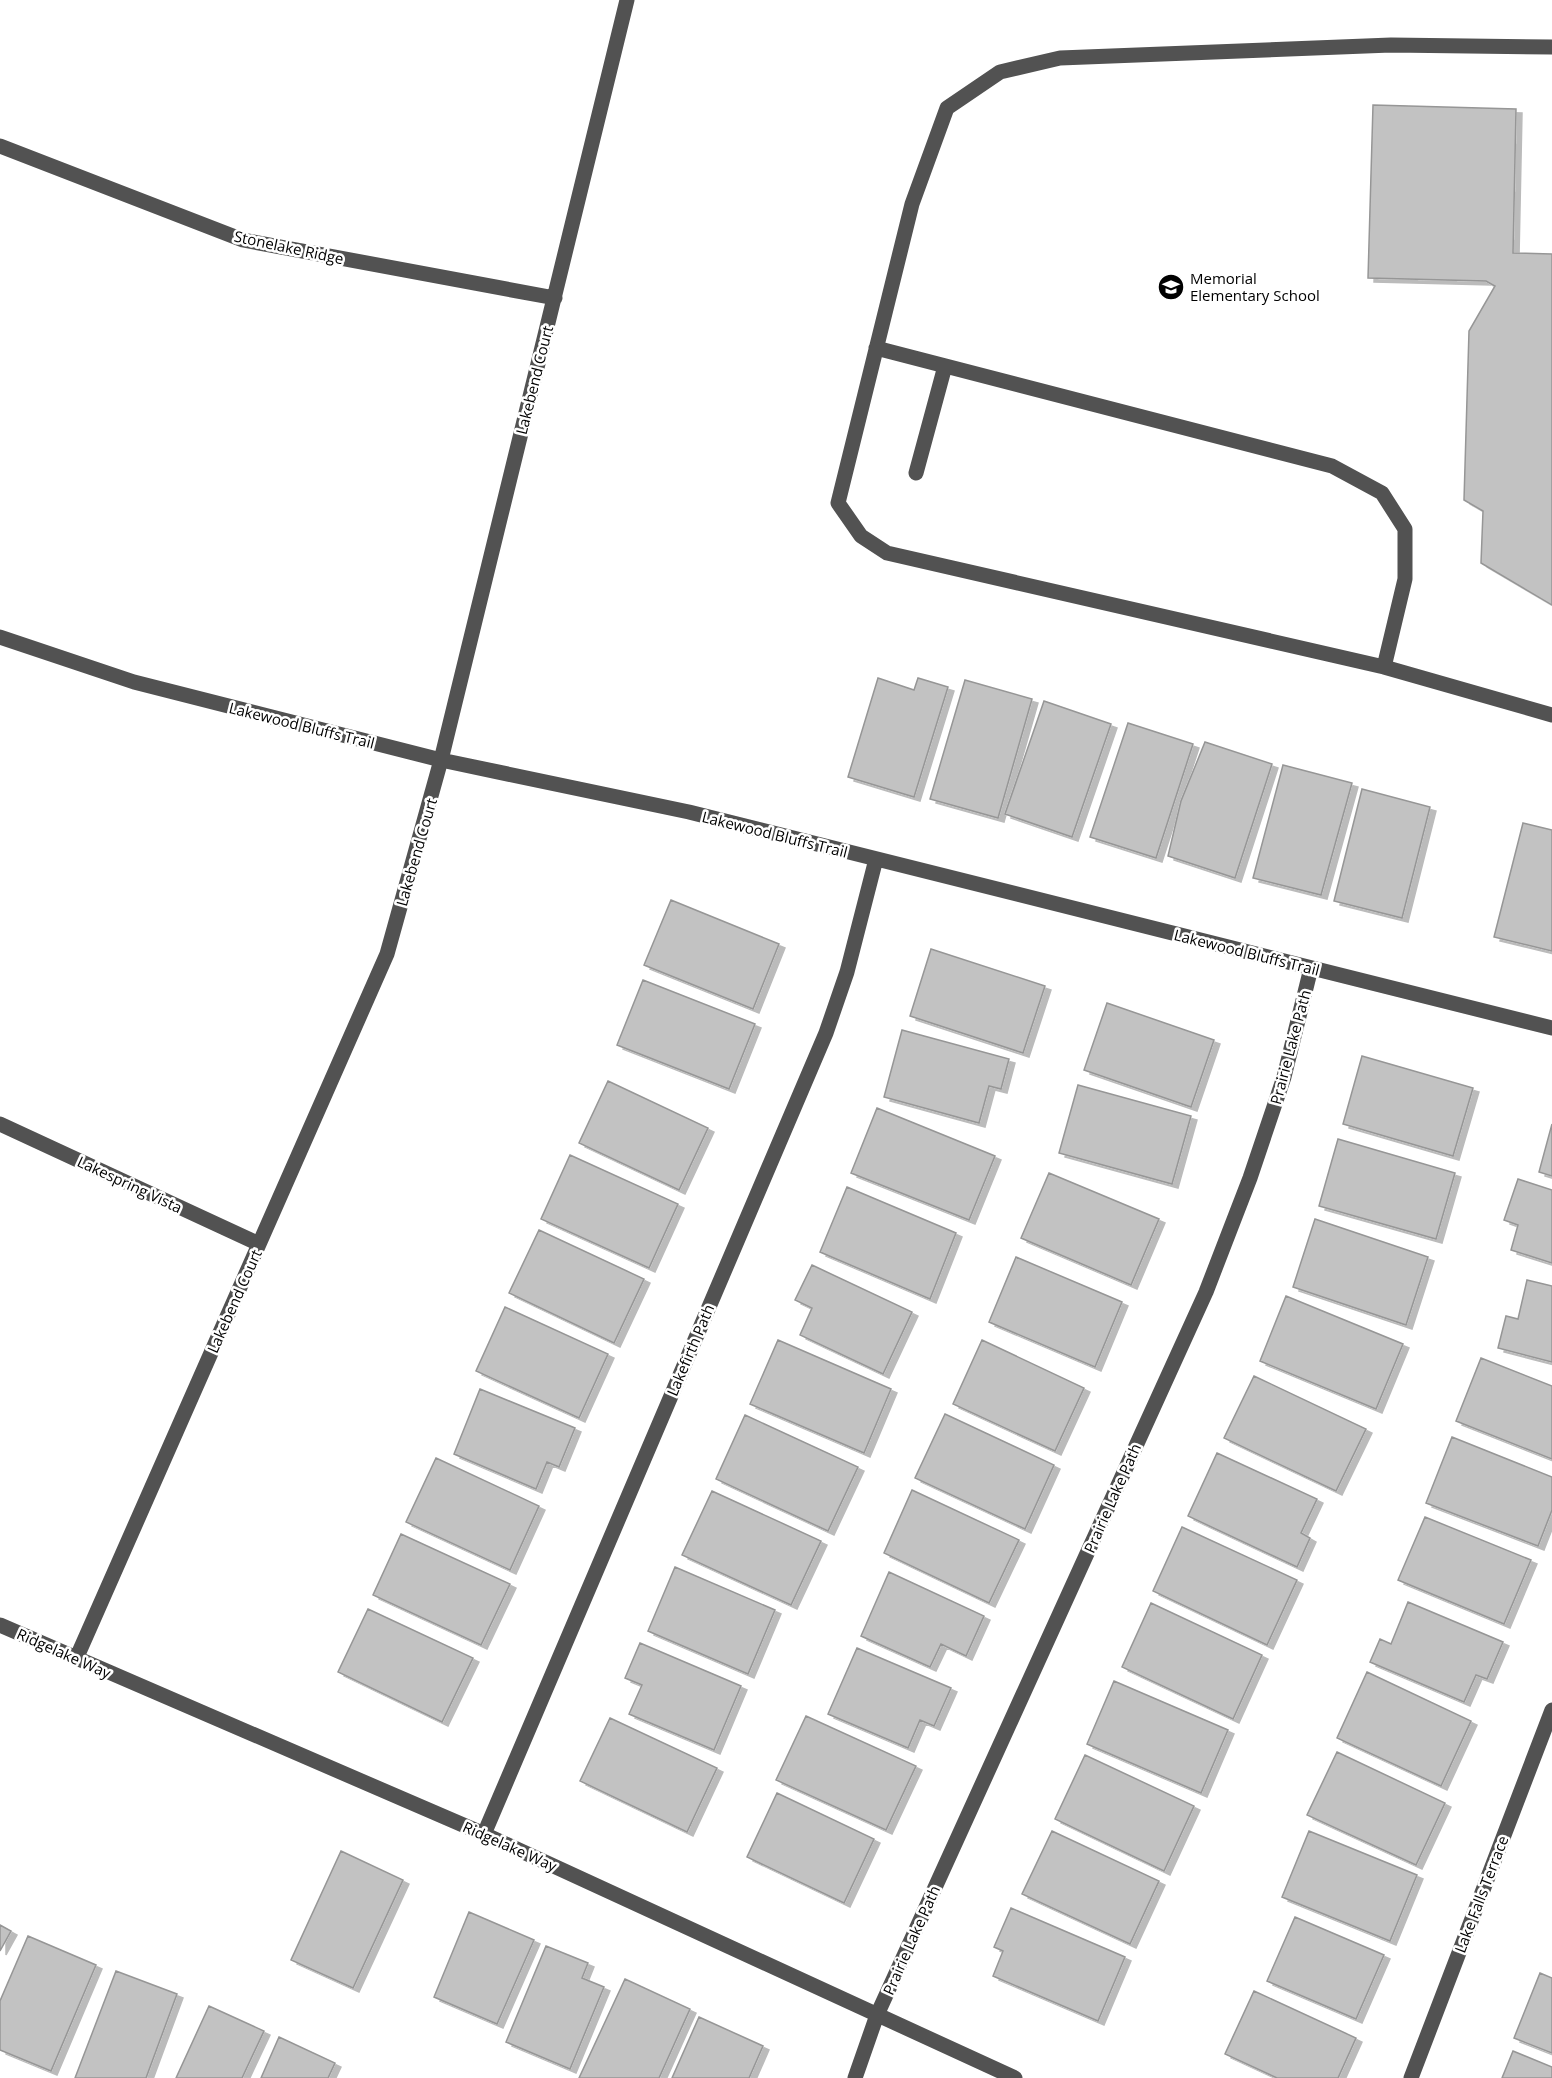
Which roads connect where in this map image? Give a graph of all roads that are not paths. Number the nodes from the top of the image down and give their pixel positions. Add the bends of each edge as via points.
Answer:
1 (627, 0) edge
2 (1552, 47) edge
3 (0, 146) edge
4 (555, 298) junction
5 (876, 348) junction
6 (945, 366) junction
7 (916, 473) dead end
8 (0, 637) edge
9 (1384, 667) junction
10 (1552, 715) edge
11 (441, 760) junction
12 (876, 859) junction
13 (1311, 968) junction
14 (1552, 1028) edge
15 (0, 1124) edge
16 (259, 1244) junction
17 (0, 1625) edge
18 (76, 1659) junction
19 (1552, 1710) edge
20 (484, 1834) junction
21 (877, 2015) junction
22 (855, 2078) edge
23 (1015, 2078) edge
24 (1411, 2078) edge

1 - 4 street, Lakebend Court
2 - 5 street via 1391,45 1060,58 1000,72 947,108 912,204
3 - 4 street, Stonelake Ridge via 243,240
4 - 11 street, Lakebend Court
5 - 6 street
5 - 9 street via 838,503 861,536 887,553
6 - 7 street
6 - 9 street via 1332,466 1382,493 1405,529 1405,579
8 - 11 street, Lakewood Bluffs Trail via 135,682
9 - 10 street
11 - 12 street, Lakewood Bluffs Trail via 689,812
11 - 16 street, Lakebend Court via 387,954
12 - 13 street, Lakewood Bluffs Trail
12 - 20 street, Lakefirth Path via 847,972 826,1033
13 - 14 street, Lakewood Bluffs Trail
13 - 21 street, Prairie Lake Path via 1284,1077 1206,1292
15 - 16 street, Lakespring Vista
16 - 18 street, Lakebend Court
17 - 18 street, Ridgelake Way
18 - 20 street, Ridgelake Way
19 - 24 street, Lake Falls Terrace
20 - 21 street, Ridgelake Way
21 - 22 street, Prairie Lake Path
21 - 23 street, Ridgelake Way

